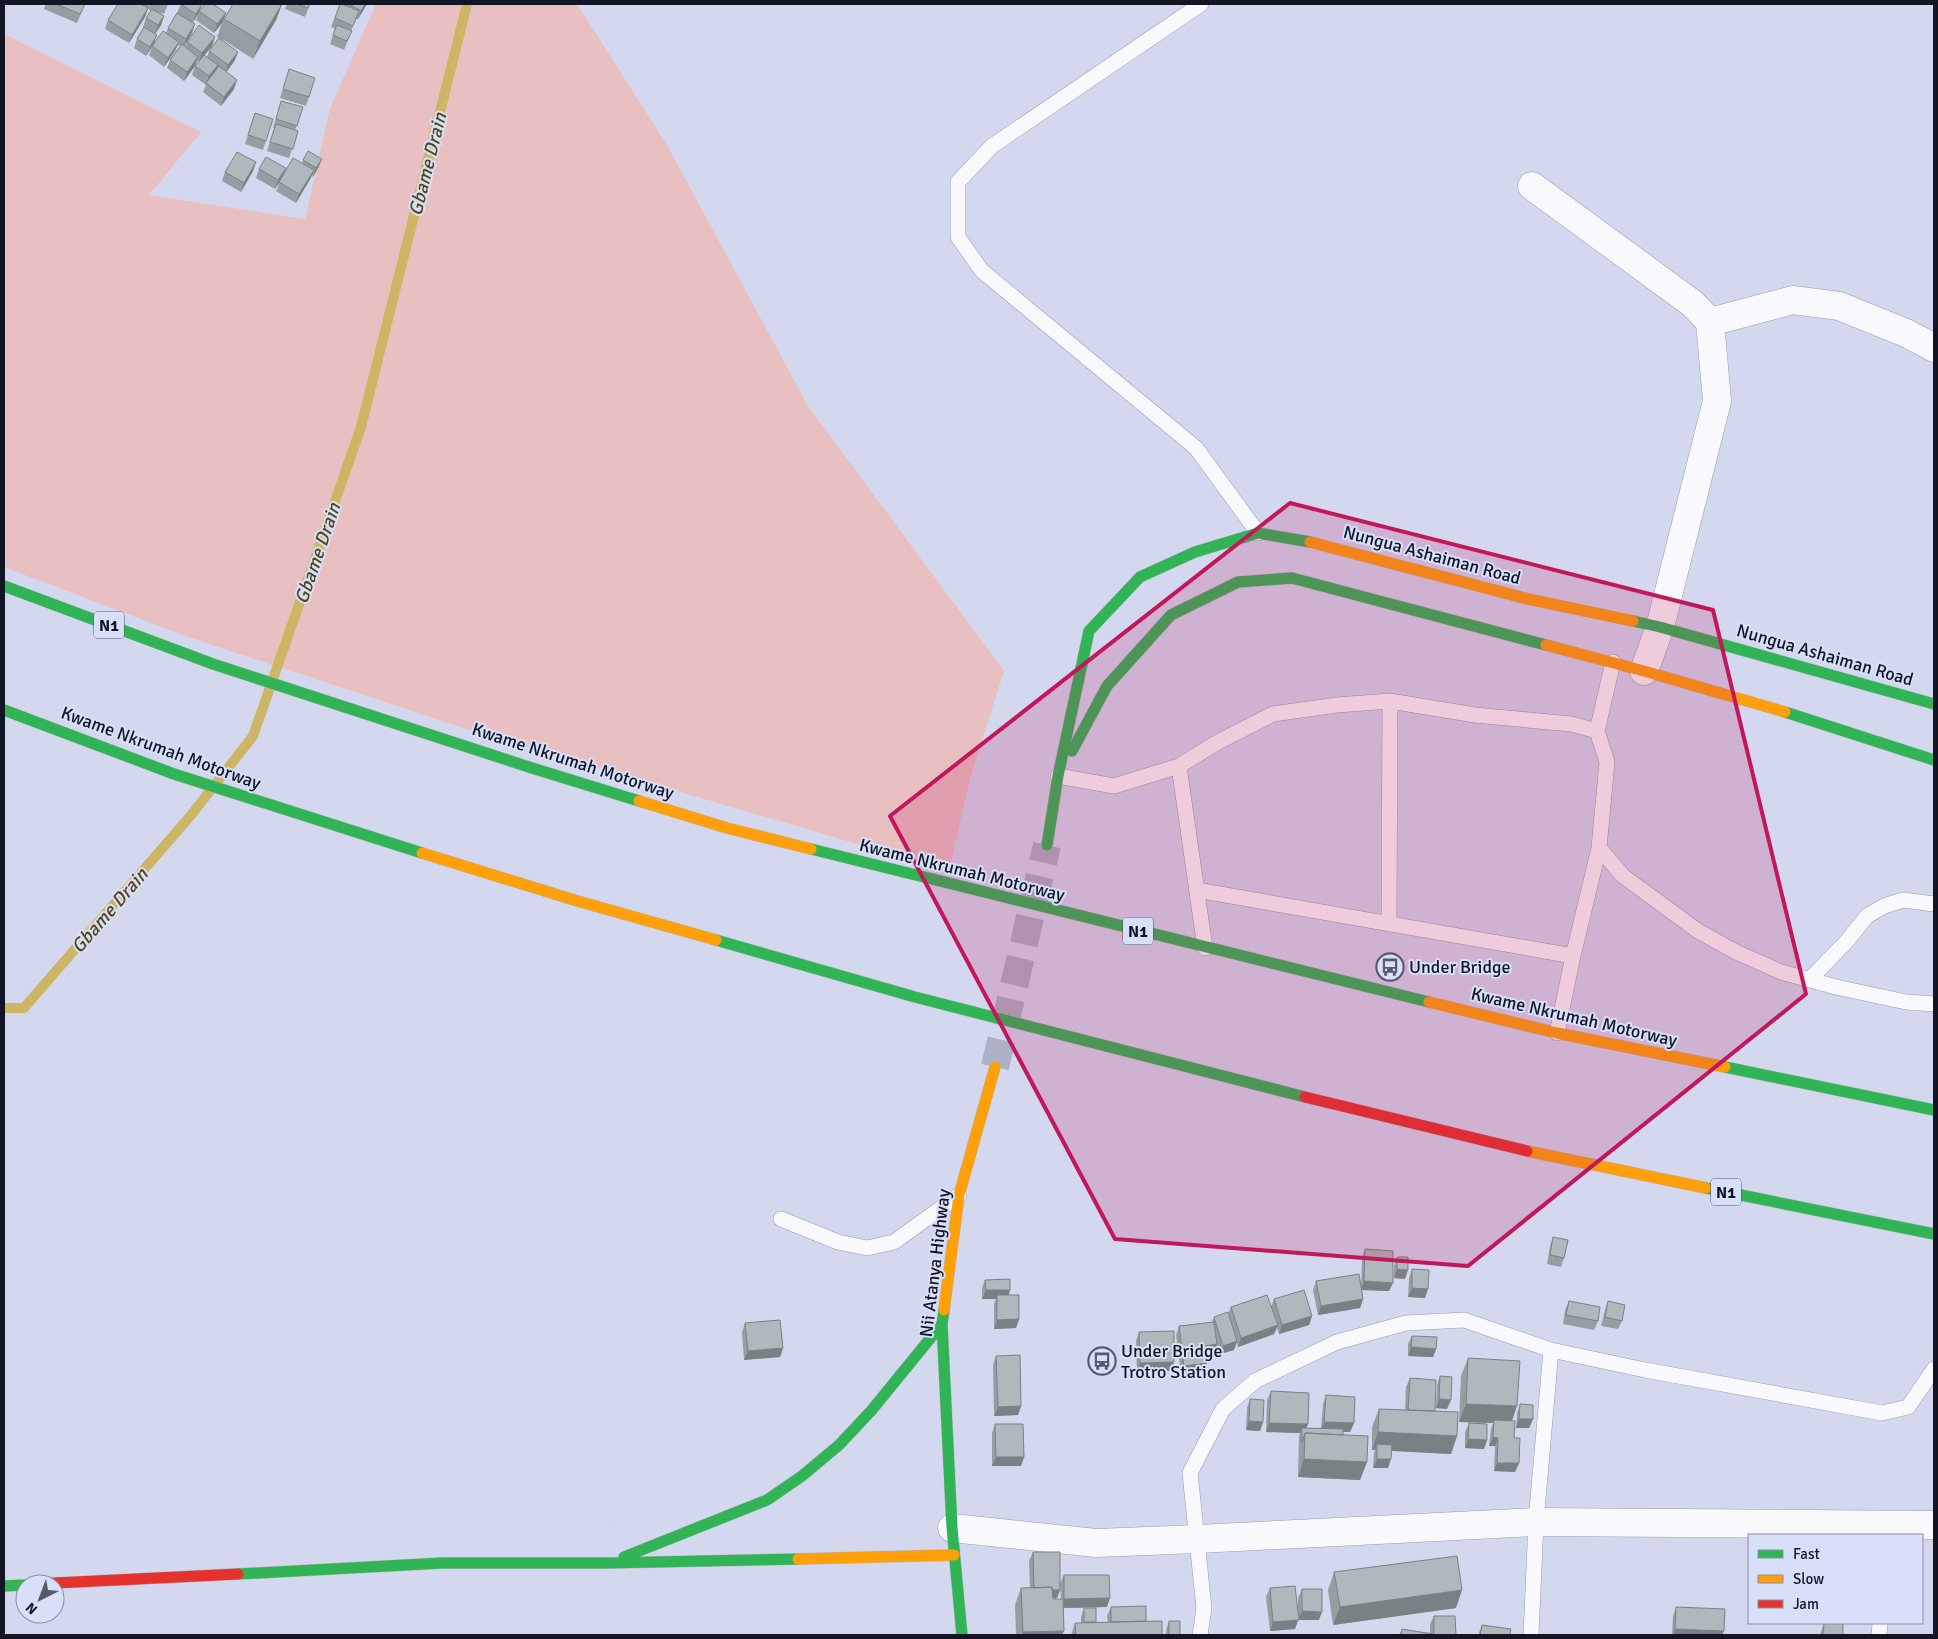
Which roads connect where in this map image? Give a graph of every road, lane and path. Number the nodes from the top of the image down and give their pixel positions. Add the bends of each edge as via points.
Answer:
1 (1201, 4) edge
2 (1532, 186) dead end
3 (1710, 322) junction
4 (1934, 348) edge
5 (1258, 533) junction
6 (4, 586) edge
7 (1660, 627) junction
8 (1613, 662) junction
9 (1644, 671) junction
10 (1390, 701) junction
11 (1934, 704) edge
12 (4, 710) edge
13 (1597, 731) junction
14 (1934, 760) edge
15 (1179, 766) junction
16 (1058, 776) junction
17 (1047, 845) tunnel mouth
18 (1599, 848) junction
19 (1197, 890) junction
20 (1934, 904) edge
21 (1389, 924) junction
22 (1205, 948) junction
23 (1573, 956) junction
24 (1809, 980) junction
25 (1934, 1004) edge
26 (1557, 1033) junction
27 (995, 1067) tunnel mouth
28 (1934, 1110) edge
29 (959, 1195) junction
30 (781, 1219) dead end
31 (1934, 1234) edge
32 (942, 1324) junction
33 (1551, 1350) junction
34 (1934, 1369) edge
35 (1536, 1522) junction
36 (1934, 1525) edge
37 (1888, 1530) edge
38 (1198, 1539) junction
39 (953, 1542) junction
40 (607, 1563) junction
41 (65, 1582) edge
42 (962, 1635) edge
43 (1200, 1635) edge
44 (1531, 1635) edge

1 - 5 lane via 992,146 958,182 958,237 982,271 1196,448
2 - 3 street via 1694,304
3 - 4 street via 1793,300 1838,306 1906,333
3 - 7 street via 1718,401
5 - 7 main road, Nungua Ashaiman Road via 1323,544 1528,599
5 - 16 main road, Nungua Ashaiman Road via 1195,552 1140,577 1089,631
6 - 22 main road, Kwame Nkrumah Motorway / N1 via 213,664 727,828
7 - 9 street
7 - 11 main road, Nungua Ashaiman Road
8 - 9 main road, Nungua Ashaiman Road
8 - 13 lane
8 - 16 main road, Nungua Ashaiman Road via 1292,578 1238,582 1171,615 1107,686
9 - 14 main road, Nungua Ashaiman Road
10 - 13 lane via 1474,715 1570,724
10 - 15 lane via 1273,714
10 - 21 lane
12 - 31 main road, Kwame Nkrumah Motorway / N1 via 174,774 299,815 574,900 915,997 1205,1073 1517,1149
13 - 18 lane via 1607,762
15 - 16 lane via 1114,786
15 - 19 lane
16 - 17 main road, Nungua Ashaiman Road
18 - 23 lane
18 - 24 lane via 1623,876 1698,931 1780,972
19 - 21 lane
19 - 22 lane
20 - 24 lane via 1903,900 1867,916
21 - 23 lane
22 - 26 main road, Kwame Nkrumah Motorway / N1
23 - 26 lane
24 - 25 lane via 1906,1002
26 - 28 main road, Kwame Nkrumah Motorway / N1
27 - 29 main road, Nii Atanya Highway
29 - 30 lane via 894,1242 867,1248 838,1242
29 - 32 main road, Nii Atanya Highway
32 - 39 main road, Nii Atanya Highway
32 - 40 main road via 871,1411 839,1445 802,1476 766,1500
33 - 34 lane via 1882,1413 1908,1407
33 - 35 lane
33 - 38 lane via 1464,1320 1406,1323 1336,1342 1254,1381 1223,1410 1190,1473
35 - 37 street
35 - 38 street
35 - 44 lane
36 - 37 street
38 - 39 street
38 - 43 lane via 1204,1608
39 - 40 main road
39 - 42 main road, Nii Atanya Highway
40 - 41 main road via 442,1563

